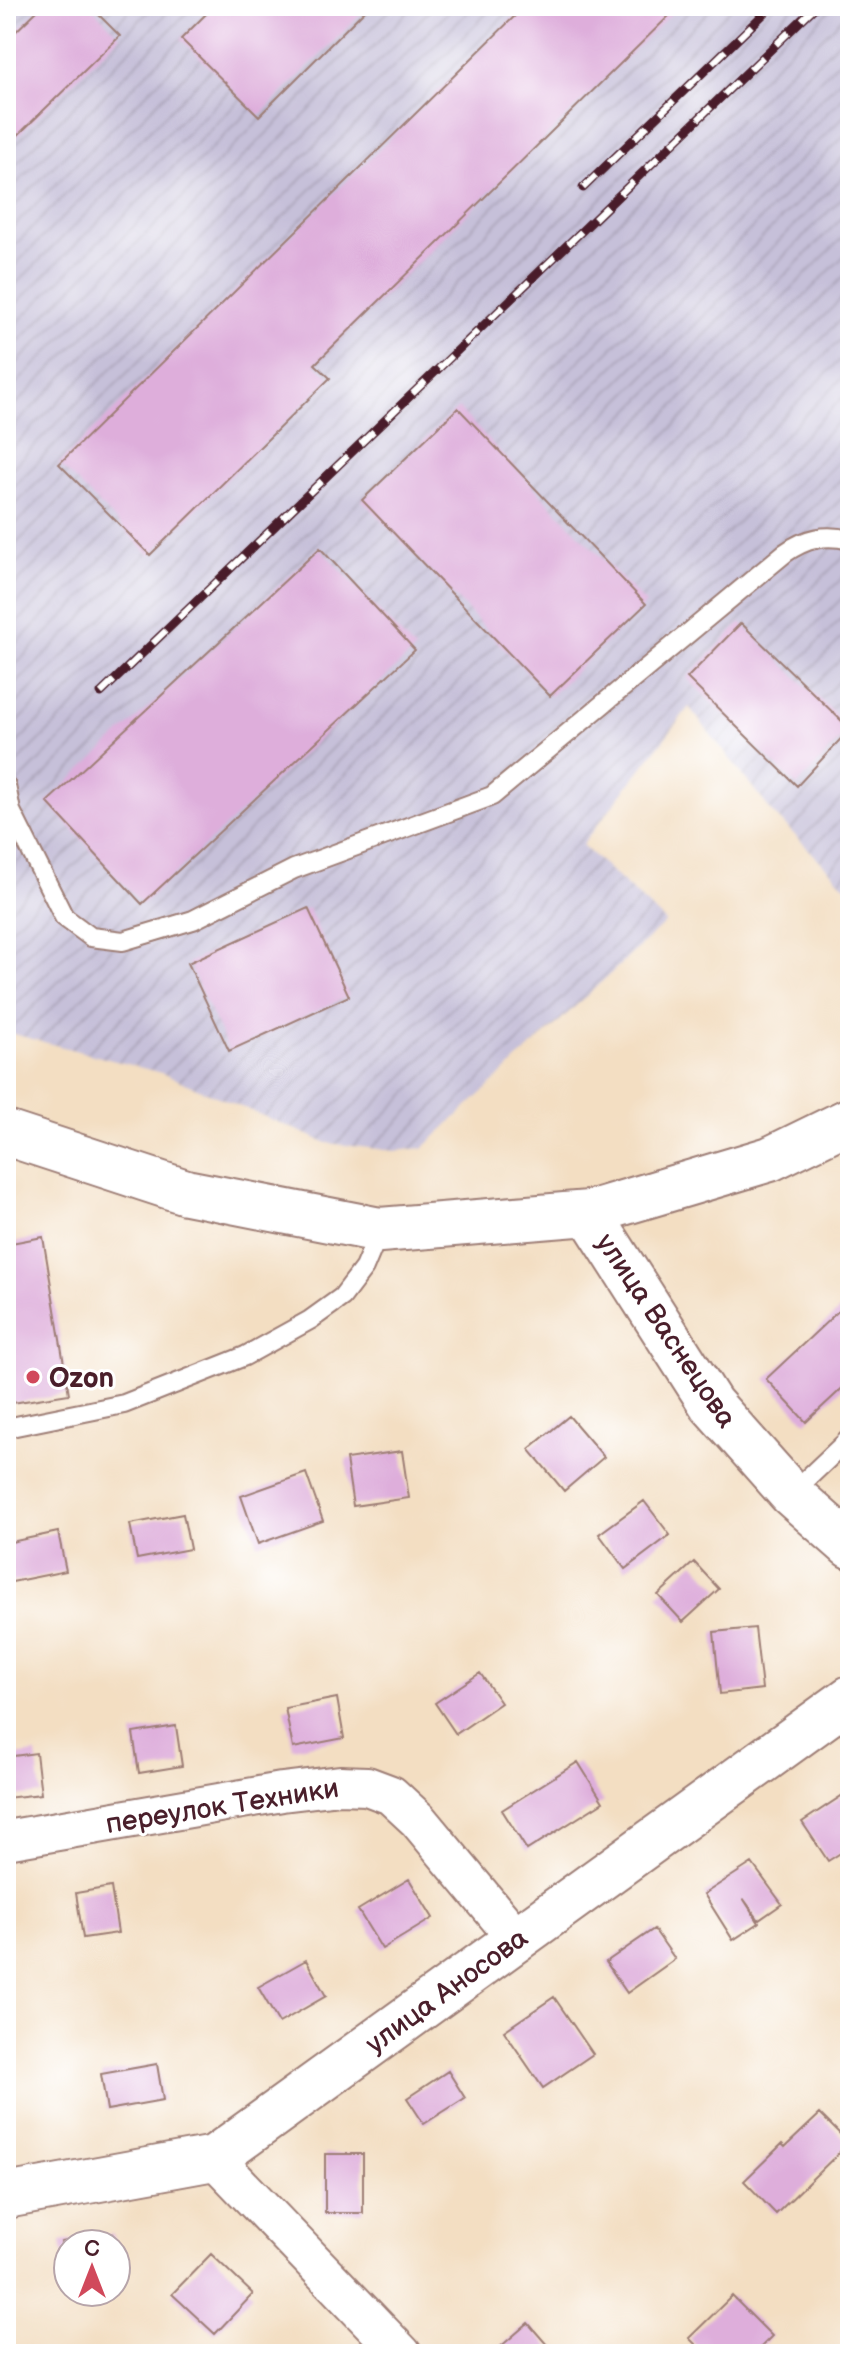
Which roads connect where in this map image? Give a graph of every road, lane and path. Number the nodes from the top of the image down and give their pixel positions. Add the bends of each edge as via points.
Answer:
1 (850, 540) edge
2 (6, 786) edge
3 (850, 1120) edge
4 (6, 1133) edge
5 (589, 1213) junction
6 (380, 1230) junction
7 (6, 1428) edge
8 (850, 1438) edge
9 (791, 1494) junction
10 (850, 1546) edge
11 (850, 1698) edge
12 (6, 1840) edge
13 (517, 1939) junction
14 (214, 2158) junction
15 (6, 2196) edge
16 (402, 2354) edge

1 - 2 lane via 801,541 492,796 294,869 193,920 123,941 91,937 64,917 11,811
3 - 5 street via 770,1159
4 - 6 street via 186,1192
5 - 6 street
5 - 9 street, улица Васнецова via 711,1404
6 - 7 lane via 364,1268 342,1297 245,1356 124,1404
8 - 9 lane
9 - 10 street, улица Васнецова
11 - 13 street, улица Аносова
12 - 13 street, переулок Техники via 282,1792 367,1786 391,1795 418,1820
13 - 14 street, улица Аносова
14 - 15 street, улица Аносова
14 - 16 street

